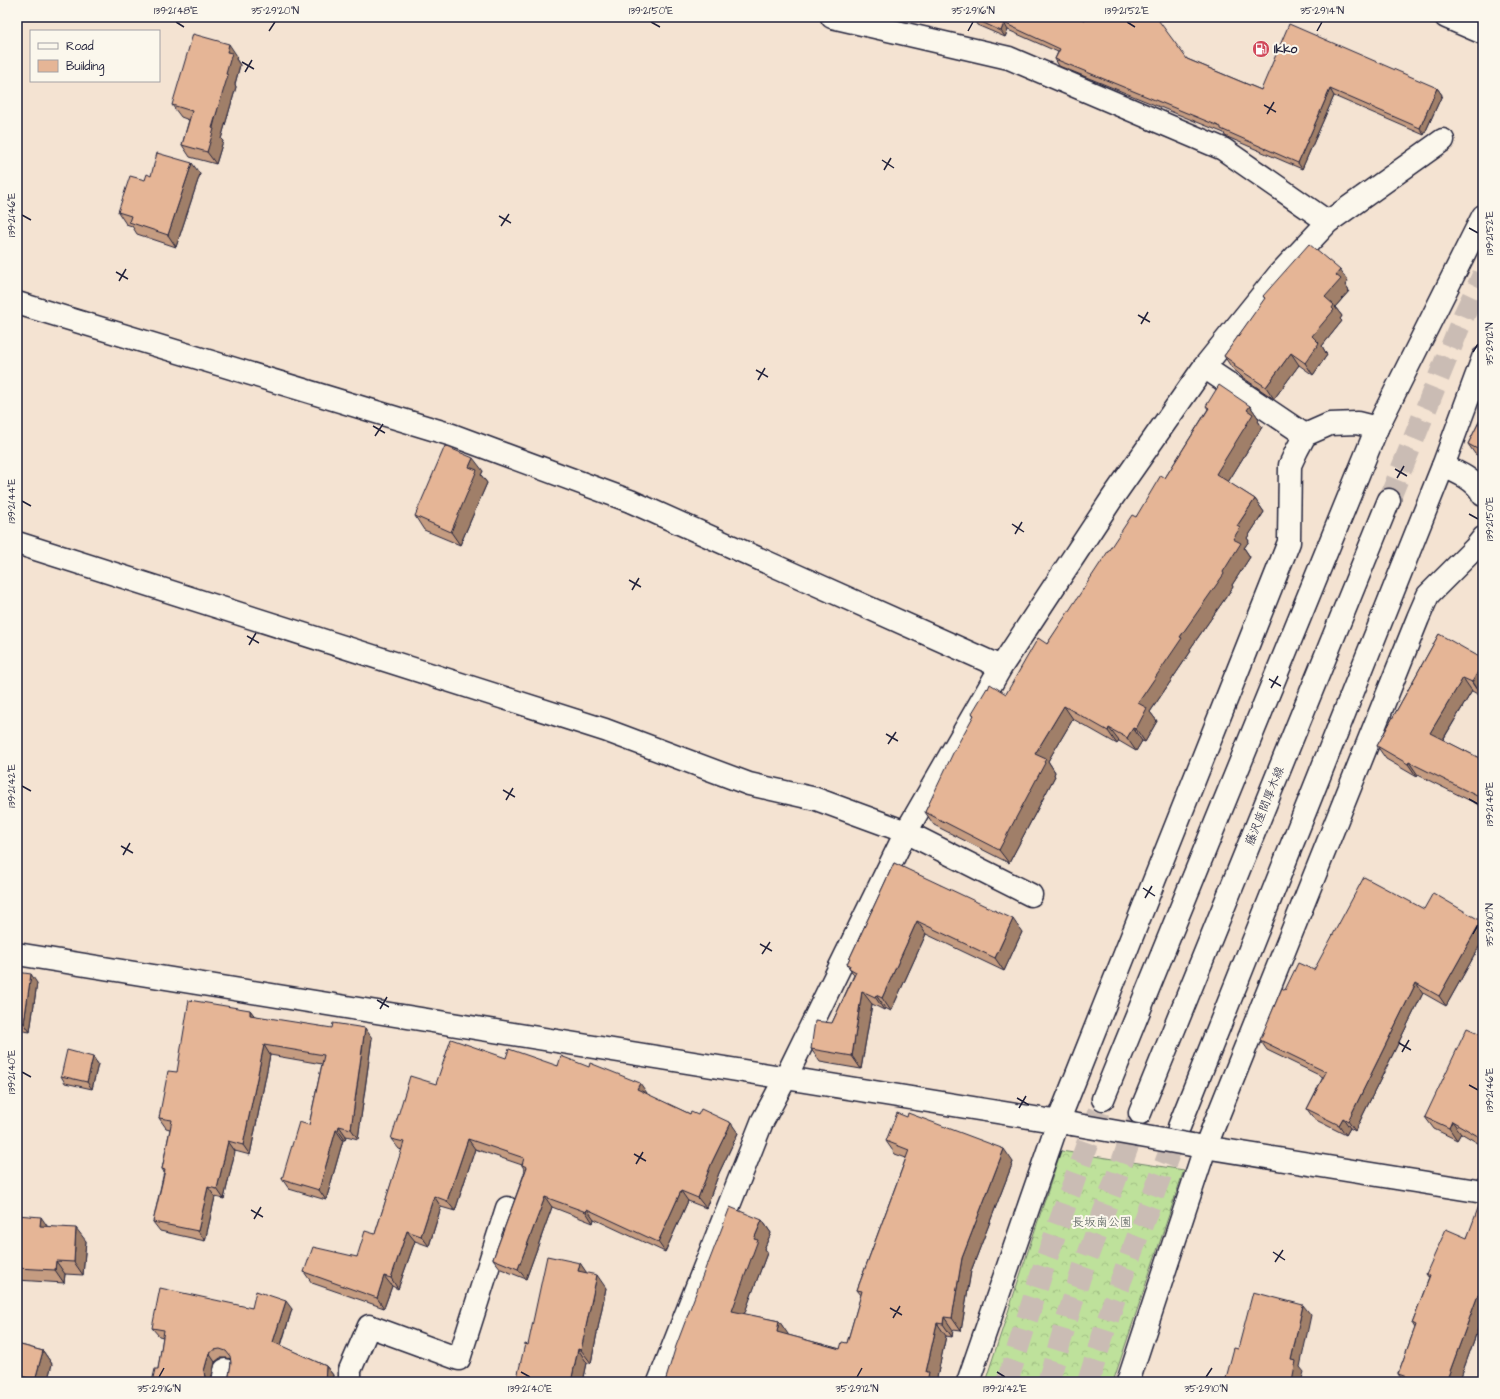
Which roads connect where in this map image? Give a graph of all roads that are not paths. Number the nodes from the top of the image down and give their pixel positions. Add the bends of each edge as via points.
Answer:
1 (832, 17) edge
2 (1446, 17) edge
3 (1483, 33) edge
4 (1443, 140) dead end
5 (1483, 216) edge
6 (1328, 222) junction
7 (17, 303) edge
8 (1483, 358) edge
9 (1204, 368) junction
10 (1377, 428) junction
11 (1305, 436) junction
12 (1443, 466) junction
13 (1483, 495) edge
14 (1389, 500) tunnel mouth
15 (1483, 538) edge
16 (17, 543) edge
17 (1001, 666) junction
18 (906, 832) junction
19 (1031, 896) dead end
20 (17, 954) edge
21 (786, 1077) junction
22 (1103, 1099) tunnel mouth
23 (1140, 1113) tunnel mouth
24 (1065, 1123) junction
25 (1179, 1127) tunnel mouth
26 (1199, 1146) junction
27 (1483, 1192) edge
28 (507, 1208) dead end
29 (350, 1382) edge
30 (659, 1382) edge
31 (968, 1382) edge
32 (1128, 1382) edge

1 - 6 main road via 1009,58 1224,149
2 - 3 main road
4 - 6 main road
5 - 10 main road
6 - 9 main road via 1279,274
7 - 17 main road via 452,435 630,501
8 - 12 main road
9 - 11 main road
9 - 17 main road via 1113,497
10 - 11 main road via 1357,423 1330,424
10 - 22 main road
11 - 24 main road via 1290,465 1289,542
12 - 13 main road via 1461,474 1480,489
12 - 25 main road
14 - 23 main road, 藤沢座間厚木線
15 - 26 main road via 1428,595
16 - 18 main road via 605,730 749,784 816,799
17 - 18 main road
18 - 19 main road
18 - 21 main road
20 - 21 main road
21 - 24 main road
21 - 30 main road via 762,1122
24 - 26 main road, bridge
24 - 31 main road
26 - 27 main road
26 - 32 main road
28 - 29 main road via 459,1359 368,1326 350,1370

